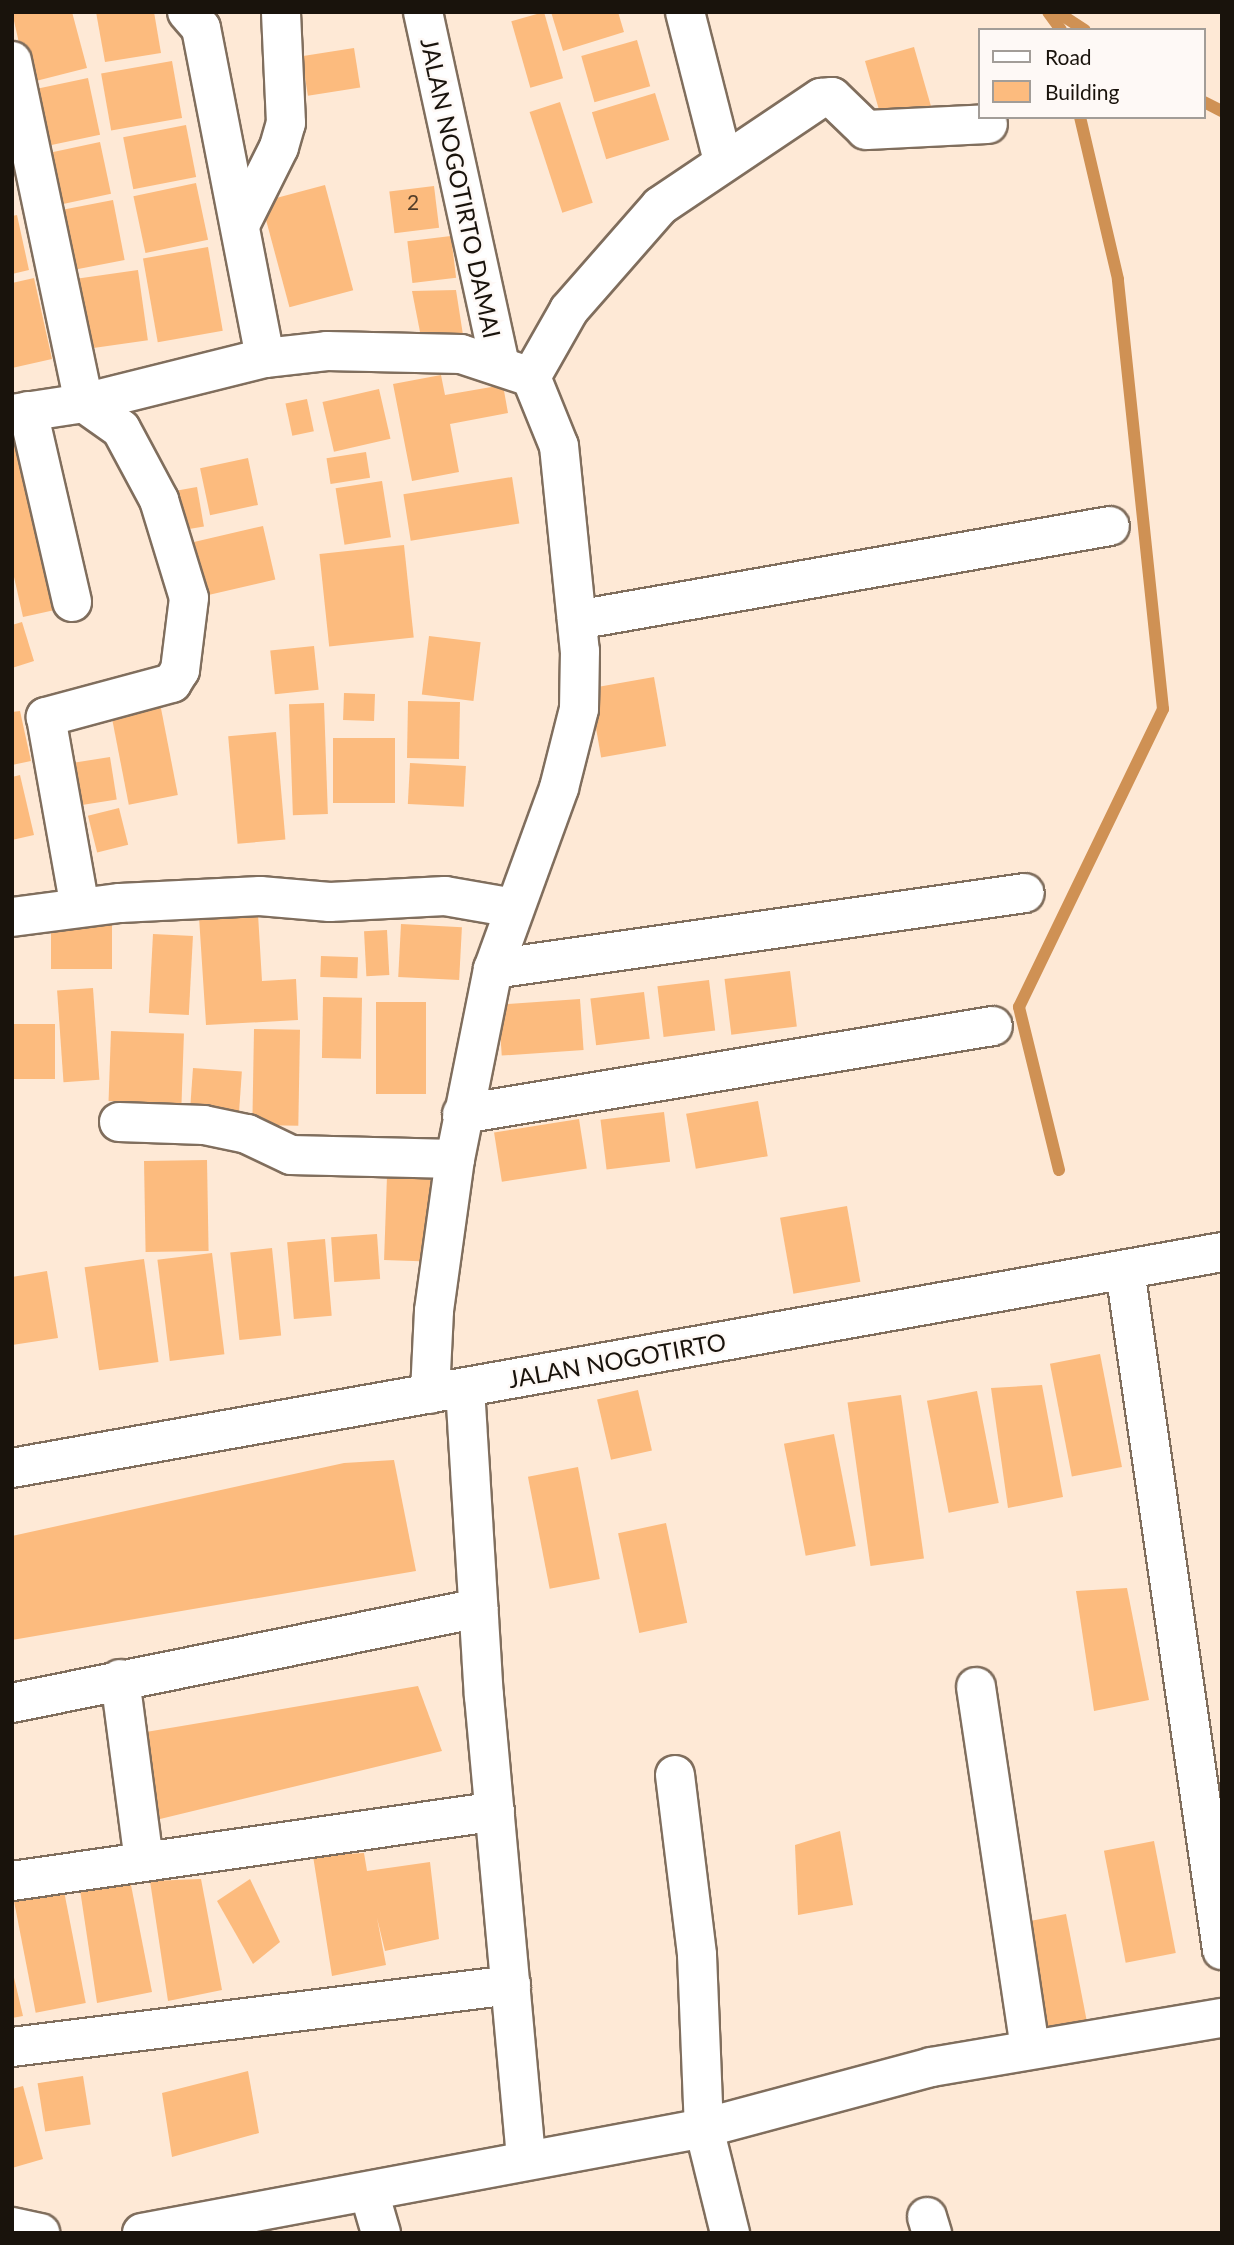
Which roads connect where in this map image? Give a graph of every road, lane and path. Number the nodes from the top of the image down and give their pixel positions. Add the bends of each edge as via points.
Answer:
1 (187, 12) edge
2 (281, 12) edge
3 (423, 12) edge
4 (685, 12) edge
5 (12, 61) edge
6 (988, 124) dead end
7 (723, 161) junction
8 (240, 225) junction
9 (265, 358) junction
10 (516, 371) junction
11 (84, 403) junction
12 (20, 413) edge
13 (1110, 526) dead end
14 (72, 602) dead end
15 (578, 620) junction
16 (1025, 893) dead end
17 (80, 907) junction
18 (514, 908) junction
19 (12, 917) edge
20 (493, 969) junction
21 (993, 1026) dead end
22 (462, 1114) junction
23 (119, 1122) dead end
24 (455, 1159) junction
25 (1222, 1252) edge
26 (1125, 1270) junction
27 (447, 1391) junction
28 (12, 1468) edge
29 (478, 1608) junction
30 (120, 1679) junction
31 (976, 1687) dead end
32 (12, 1703) edge
33 (675, 1775) dead end
34 (495, 1811) junction
35 (144, 1861) junction
36 (12, 1881) edge
37 (1222, 1950) edge
38 (511, 1985) junction
39 (1222, 2018) edge
40 (12, 2047) edge
41 (1030, 2049) junction
42 (704, 2128) junction
43 (526, 2160) junction
44 (369, 2192) junction
45 (12, 2227) edge
46 (40, 2233) edge
47 (142, 2233) edge
48 (381, 2233) edge
49 (730, 2233) edge

1 - 8 street via 201,28
2 - 8 street via 286,123
3 - 10 street, JALAN NOGOTIRTO DAMAI
4 - 7 street
5 - 11 street
6 - 7 street via 866,130 826,95
7 - 10 street via 642,223
8 - 9 street
9 - 10 street via 327,351 461,354
9 - 11 street
10 - 15 street, JALAN NOGOTIRTO DAMAI via 559,446
11 - 12 street
11 - 17 street via 121,429 159,500 189,598 180,670 172,683 46,717
12 - 14 street
13 - 15 street
15 - 18 street, JALAN NOGOTIRTO DAMAI via 579,709 571,750
16 - 20 street
17 - 18 street via 260,896 330,902 445,896
17 - 19 street
18 - 20 street, JALAN NOGOTIRTO DAMAI
20 - 22 street, JALAN NOGOTIRTO DAMAI
21 - 22 street
22 - 24 street, JALAN NOGOTIRTO DAMAI
23 - 24 street via 204,1125 247,1135 291,1155
24 - 27 street, JALAN NOGOTIRTO DAMAI via 434,1311
25 - 26 street, JALAN NOGOTIRTO
26 - 27 street, JALAN NOGOTIRTO
26 - 37 street
27 - 28 street, JALAN NOGOTIRTO
27 - 29 street, JALAN NOGOTIRTO DAMAI
29 - 30 street
29 - 34 street, JALAN NOGOTIRTO DAMAI
30 - 32 street
30 - 35 street
31 - 41 street
33 - 42 street via 697,1955
34 - 35 street
34 - 38 street, JALAN NOGOTIRTO DAMAI
35 - 36 street
38 - 40 street
38 - 43 street, JALAN NOGOTIRTO DAMAI
39 - 41 street
41 - 42 street via 931,2067
42 - 43 street
42 - 49 street
43 - 44 street
44 - 47 street
44 - 48 street
45 - 46 street

